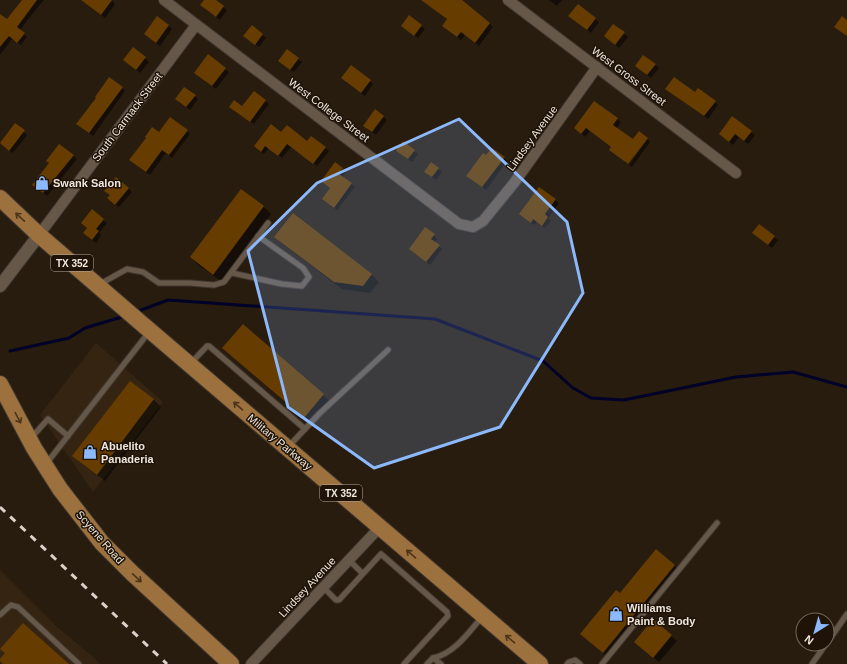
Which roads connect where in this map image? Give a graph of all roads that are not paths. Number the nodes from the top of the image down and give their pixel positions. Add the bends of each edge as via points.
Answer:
1 (164, 0) edge
2 (508, 0) edge
3 (196, 25) junction
4 (597, 67) junction
5 (736, 173) dead end
6 (0, 198) edge
7 (483, 221) joint
8 (268, 223) dead end
9 (39, 235) junction
10 (258, 236) junction
11 (232, 273) junction
12 (97, 285) junction
13 (0, 286) edge
14 (146, 327) junction
15 (388, 350) dead end
16 (190, 365) junction
17 (0, 384) edge
18 (305, 429) junction
19 (68, 436) junction
20 (30, 440) junction
21 (287, 448) junction
22 (45, 466) junction
23 (717, 523) dead end
24 (380, 527) junction
25 (349, 560) junction
26 (362, 573) junction
27 (323, 587) junction
28 (847, 614) edge
29 (0, 615) edge
30 (483, 616) junction
31 (835, 631) edge
32 (820, 652) edge
33 (433, 658) junction
34 (537, 663) edge
35 (79, 664) edge
36 (231, 664) edge
37 (251, 664) edge
38 (404, 664) edge
39 (427, 664) edge
40 (441, 664) edge
41 (567, 664) edge
42 (580, 664) edge
43 (602, 664) edge
44 (812, 664) edge

1 - 3 street, West College Street
2 - 4 street, West Gross Street
3 - 7 street, West College Street via 459,224 473,226
3 - 9 street, South Carmack Street
4 - 5 street, West Gross Street
4 - 7 street, Lindsey Avenue via 514,183
9 -> 6 main road, TX 352
8 - 10 lane
9 - 12 main road, Military Parkway / TX 352
9 - 13 street, South Carmack Street
10 - 11 lane
10 - 11 lane via 303,268 310,277 302,286
11 - 12 lane via 224,282 214,285 158,283 143,272 127,269
12 - 14 main road, Military Parkway / TX 352
14 - 16 main road, Military Parkway / TX 352
14 - 19 lane
15 - 18 lane
16 - 18 lane via 209,346
21 -> 16 main road, Military Parkway / TX 352
17 -> 20 main road, Scyene Road
18 - 21 lane
19 - 20 lane via 48,419
19 - 22 lane
20 - 22 main road, Scyene Road
21 - 24 main road, Military Parkway / TX 352
22 -> 36 main road, Scyene Road via 102,543
23 - 43 lane
24 - 25 street, Lindsey Avenue
30 -> 24 main road, Military Parkway / TX 352
25 - 26 lane
25 - 27 street, Lindsey Avenue
26 - 27 lane via 339,600
26 - 38 lane via 379,554 382,555 448,614
27 - 37 street, Lindsey Avenue
28 - 31 lane
29 - 35 lane via 11,605 18,607
30 - 33 lane via 454,648
34 -> 30 main road, Military Parkway / TX 352
32 - 44 lane
33 - 39 lane
33 - 40 lane
41 - 42 lane via 575,660

